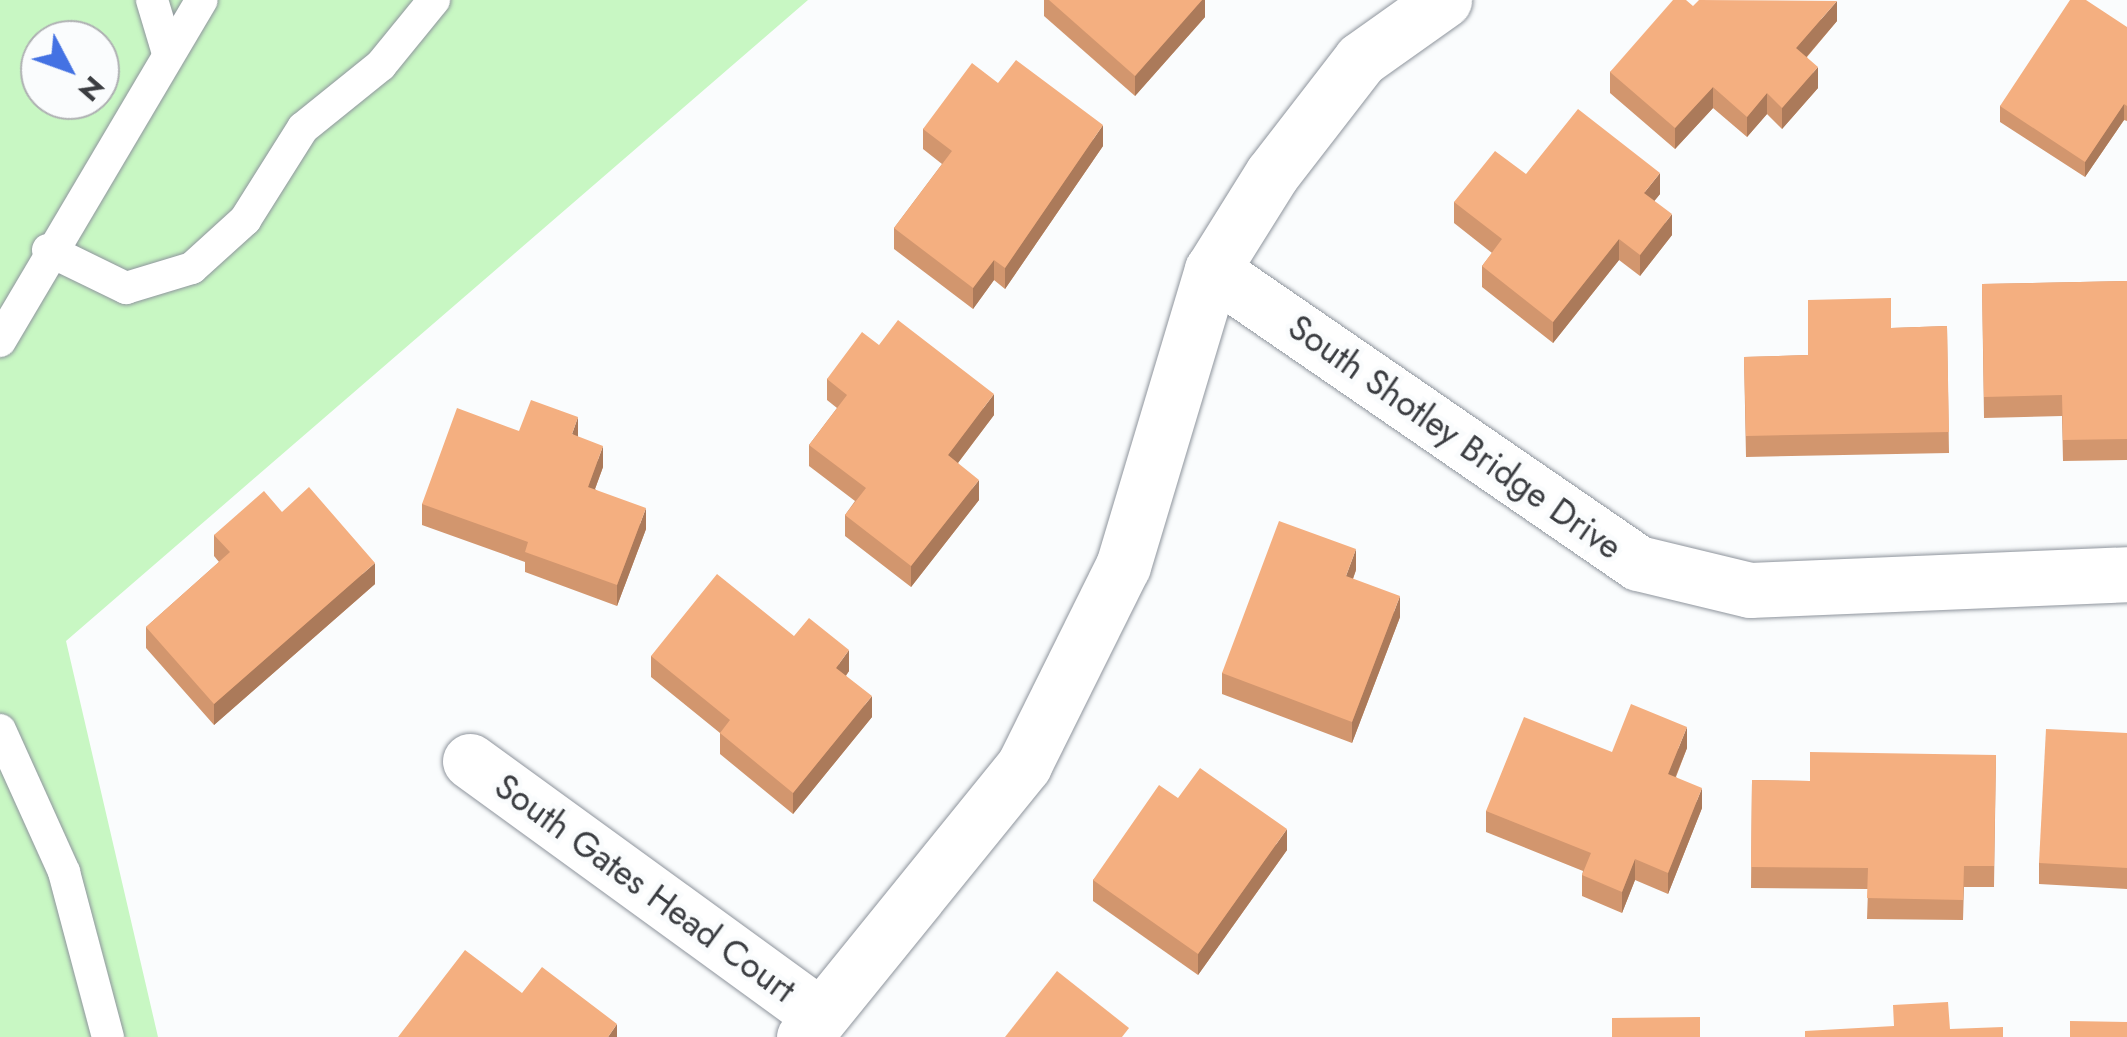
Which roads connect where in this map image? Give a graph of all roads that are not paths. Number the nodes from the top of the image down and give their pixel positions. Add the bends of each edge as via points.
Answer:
1 (152, 0) edge
2 (202, 0) edge
3 (434, 0) edge
4 (1444, 0) edge
5 (167, 50) junction
6 (48, 250) junction
7 (1212, 270) junction
8 (0, 341) edge
9 (2127, 574) edge
10 (0, 730) edge
11 (470, 761) dead end
12 (812, 1026) edge
13 (108, 1037) edge

1 - 5 lane
2 - 5 lane
3 - 6 lane via 381,66 302,128 245,220 192,268 126,288
4 - 7 street via 1361,60 1272,174
5 - 6 lane
6 - 8 lane
7 - 9 street, South Shotley Bridge Drive via 1638,563 1750,590
7 - 12 street via 1123,566 1024,765
10 - 13 lane via 64,872
11 - 12 street, South Gates Head Court

